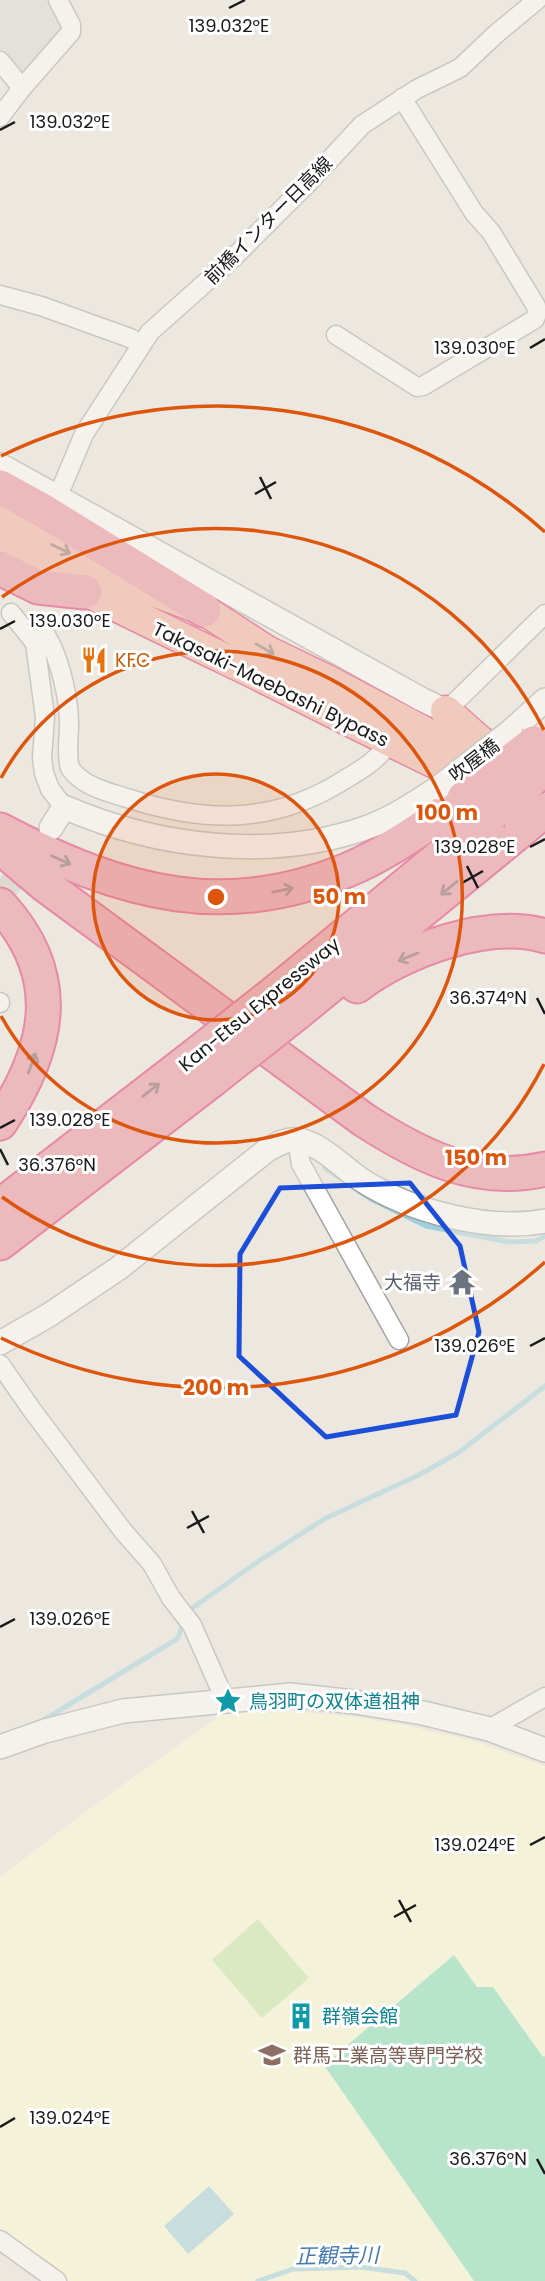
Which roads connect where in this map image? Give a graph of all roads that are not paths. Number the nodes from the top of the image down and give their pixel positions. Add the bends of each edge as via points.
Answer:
1 (58, 0) edge
2 (537, 0) edge
3 (0, 61) edge
4 (22, 88) junction
5 (402, 98) junction
6 (0, 117) edge
7 (0, 295) edge
8 (336, 335) dead end
9 (141, 344) junction
10 (0, 465) edge
11 (0, 487) edge
12 (58, 496) junction
13 (0, 519) edge
14 (0, 546) edge
15 (0, 568) edge
16 (85, 592) junction
17 (204, 610) junction
18 (11, 613) dead end
19 (545, 614) edge
20 (35, 643) junction
21 (545, 701) edge
22 (446, 710) junction
23 (389, 743) junction
24 (534, 744) edge
25 (545, 778) edge
26 (545, 785) edge
27 (465, 800) junction
28 (64, 807) junction
29 (190, 815) junction
30 (537, 818) edge
31 (51, 828) dead end
32 (0, 830) edge
33 (181, 841) junction
34 (0, 847) edge
35 (0, 877) edge
36 (0, 905) edge
37 (545, 936) edge
38 (293, 1010) junction
39 (209, 1076) junction
40 (0, 1123) edge
41 (297, 1140) junction
42 (545, 1168) edge
43 (545, 1190) edge
44 (545, 1222) edge
45 (4, 1227) edge
46 (399, 1340) dead end
47 (0, 1343) edge
48 (0, 1364) edge
49 (545, 1697) edge
50 (225, 1700) junction
51 (489, 1730) junction
52 (0, 1747) edge
53 (545, 1750) edge
54 (0, 2240) edge
55 (57, 2281) edge

1 - 4 street via 71,32
2 - 5 street, 前橋インター日高線 via 460,68
3 - 4 street
4 - 6 street
5 - 8 street via 474,213 492,232 537,313 535,319 417,387
5 - 9 street, 前橋インター日高線 via 352,134 258,233
7 - 9 street
9 - 12 street, 前橋インター日高線 via 84,435
10 - 12 street
11 - 17 highway
12 - 22 street
13 -> 17 highway, Takasaki-Maebashi Bypass via 124,579
14 - 16 highway, Takasaki-Maebashi Bypass
15 - 16 highway via 38,587
16 - 23 highway, Takasaki-Maebashi Bypass
17 -> 26 highway, Takasaki-Maebashi Bypass via 267,651 432,736
18 - 20 street
19 - 22 street
20 - 28 street via 45,717 44,773
20 - 29 street via 47,637 51,645 69,709 69,762 74,774 112,793
21 - 24 street
22 - 25 highway via 480,741
23 - 29 street via 352,775 291,806 248,815
23 - 30 highway, Takasaki-Maebashi Bypass
24 - 27 highway, bridge
32 -> 27 highway via 100,876 151,890 233,897 304,886 340,872 411,836
27 - 33 street via 397,814 325,839 277,846
27 - 38 highway, Kan-Etsu Expressway
28 - 31 street
28 - 33 street
29 - 33 street
30 -> 38 highway, Kan-Etsu Expressway
34 - 42 highway via 61,897 404,1146 472,1171 513,1174
35 - 43 highway via 335,1124 398,1165 470,1192 513,1195
40 -> 36 highway via 32,1066 44,997 27,940
37 -> 38 highway via 510,931 462,937 390,964
38 - 39 highway, Kan-Etsu Expressway, bridge
38 - 39 highway
39 - 45 highway, Kan-Etsu Expressway
39 - 45 highway via 114,1173
41 - 44 street via 309,1143 362,1181 411,1204 488,1223
41 - 46 street via 301,1164
41 - 47 street via 267,1150 119,1268
48 - 50 street via 152,1564 192,1625
49 - 51 street
50 - 51 street via 290,1695 423,1713
50 - 52 street via 123,1711
51 - 53 street
54 - 55 street

